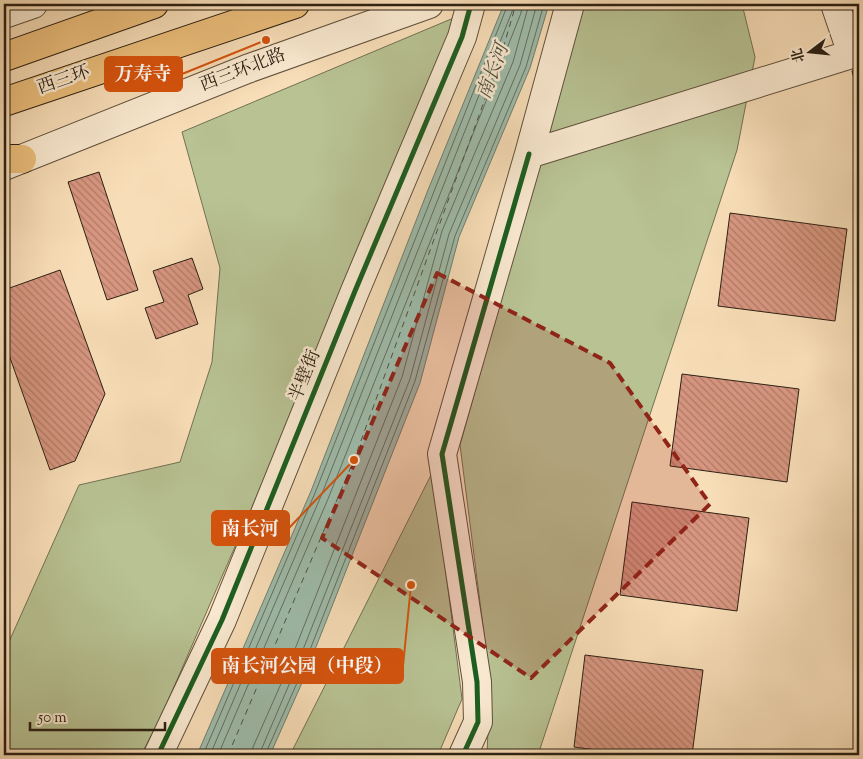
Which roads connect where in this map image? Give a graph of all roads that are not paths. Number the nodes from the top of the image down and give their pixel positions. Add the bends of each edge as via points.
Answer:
1 (33, 4) edge
2 (154, 4) edge
3 (295, 4) edge
4 (429, 4) edge
5 (471, 4) edge
6 (570, 4) edge
7 (835, 4) edge
8 (4, 14) edge
9 (856, 53) edge
10 (4, 56) edge
11 (4, 102) edge
12 (529, 154) junction
13 (10, 161) edge
14 (158, 755) edge
15 (463, 755) edge

1 - 8 street
2 - 10 highway
3 - 11 highway, 西三环
4 - 13 street, 西三环北路 via 247,69
5 - 14 street, 半壁街 via 462,37 222,620
6 - 12 street
7 - 9 street
9 - 12 street
12 - 15 street via 442,454 477,682 478,722

